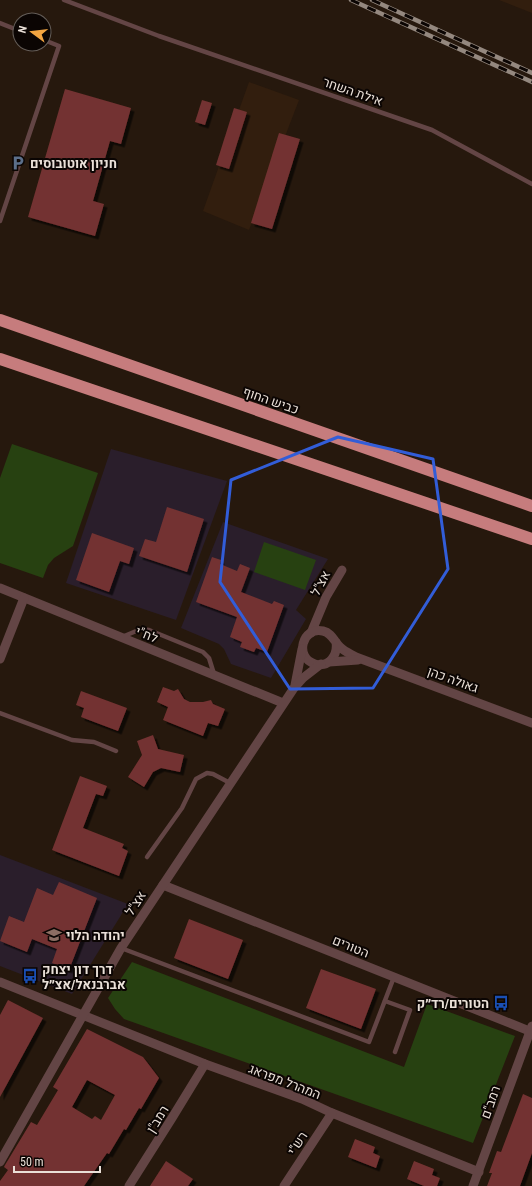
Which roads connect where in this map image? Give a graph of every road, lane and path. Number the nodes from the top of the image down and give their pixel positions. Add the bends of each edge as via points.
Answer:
1 (64, 0) edge
2 (0, 23) edge
3 (12, 27) edge
4 (52, 43) edge
5 (532, 184) edge
6 (0, 221) edge
7 (0, 320) edge
8 (0, 359) edge
9 (532, 506) edge
10 (532, 539) edge
11 (342, 570) dead end
12 (0, 588) edge
13 (24, 598) junction
14 (321, 608) junction
15 (311, 633) junction
16 (329, 633) junction
17 (121, 638) junction
18 (336, 642) junction
19 (302, 649) junction
20 (0, 659) edge
21 (365, 660) junction
22 (325, 663) junction
23 (215, 675) junction
24 (294, 688) junction
25 (283, 703) junction
26 (0, 713) edge
27 (532, 723) edge
28 (116, 751) dead end
29 (230, 783) junction
30 (147, 857) dead end
31 (163, 884) junction
32 (121, 948) junction
33 (394, 976) junction
34 (0, 982) edge
35 (385, 1000) junction
36 (83, 1014) junction
37 (531, 1029) edge
38 (395, 1052) dead end
39 (205, 1064) junction
40 (332, 1113) junction
41 (2, 1153) edge
42 (0, 1162) edge
43 (478, 1172) junction
44 (129, 1186) edge
45 (284, 1186) edge
46 (473, 1186) edge

1 - 5 lane, אילת השחר via 432,130
2 - 3 lane
4 - 6 lane via 59,46
7 - 9 highway, כביש החוף
8 - 10 highway
11 - 14 street, אצ"ל
12 - 13 street, לח"י
13 - 17 street, לח"י
13 - 20 street
14 - 15 street, אצ"ל
14 - 16 street, אצ"ל via 323,621
15 - 16 street via 318,630
15 - 19 street via 305,639
16 - 18 street
17 - 23 street, לח"י
17 - 23 lane via 141,629 149,630 203,652
18 - 21 street, גאולה כהן via 348,653
18 - 22 street via 336,653
19 - 22 street via 307,660 312,663
19 - 24 street, אצ"ל
21 - 22 street, גאולה כהן via 350,659
21 - 27 street, גאולה כהן
22 - 24 street, אצ"ל via 303,678
23 - 25 street, לח"י
24 - 25 street, אצ"ל
25 - 29 street, אצ"ל
26 - 28 lane via 72,740 94,742
29 - 30 lane via 207,773 196,779 182,808
29 - 31 street, אצ"ל
31 - 32 street, אצ"ל
31 - 33 street, הטורים
32 - 35 lane via 369,1042
32 - 36 street, אצ"ל
33 - 35 lane
33 - 37 street, הטורים
34 - 36 street, המהרל מפראג
35 - 38 lane via 410,1010
36 - 39 street, המהרל מפראג
36 - 41 street, אצ"ל
37 - 43 street, רמב"ם
39 - 40 street, המהרל מפראג via 302,1099
39 - 44 street, רמב"ן
40 - 43 street, המהרל מפראג
40 - 45 street, רש"י
41 - 42 street, אצ"ל
43 - 46 street, רמב"ם

